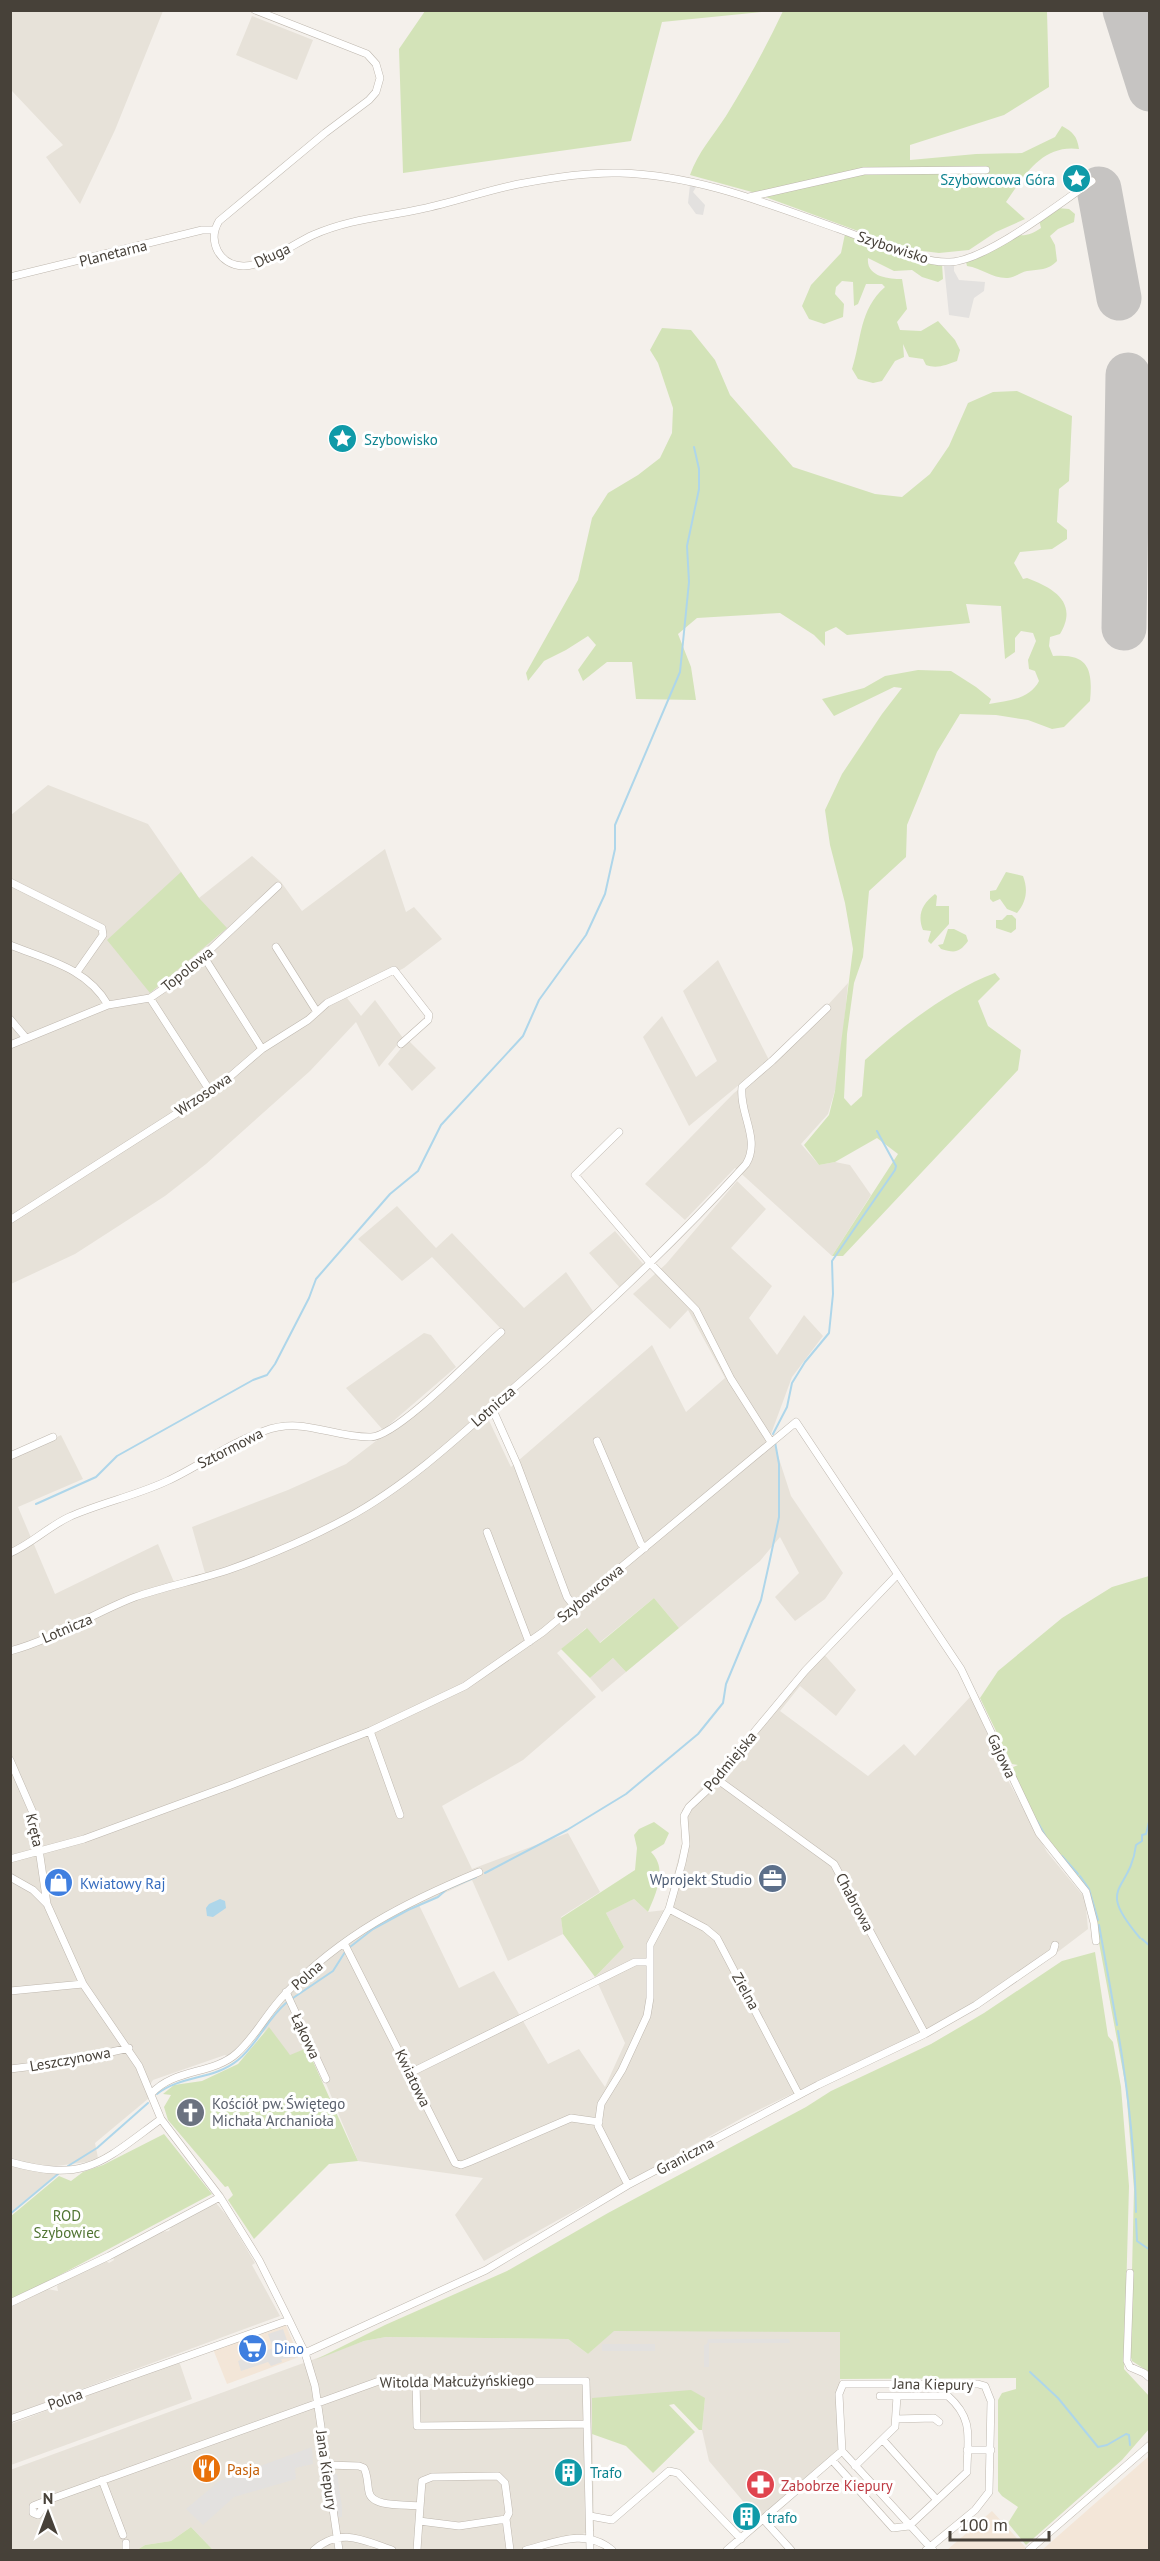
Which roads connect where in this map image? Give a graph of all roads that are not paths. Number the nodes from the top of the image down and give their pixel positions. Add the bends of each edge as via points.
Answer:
1 (255, 10) edge
2 (986, 170) dead end
3 (685, 180) joint
4 (1092, 181) dead end
5 (749, 197) junction
6 (215, 230) junction
7 (10, 277) edge
8 (10, 882) edge
9 (278, 886) dead end
10 (10, 945) edge
11 (276, 947) dead end
12 (204, 957) junction
13 (77, 972) junction
14 (150, 998) junction
15 (108, 1005) junction
16 (826, 1008) dead end
17 (317, 1012) junction
18 (10, 1019) edge
19 (26, 1038) junction
20 (401, 1044) dead end
21 (10, 1045) edge
22 (262, 1049) junction
23 (210, 1091) junction
24 (619, 1132) dead end
25 (10, 1220) edge
26 (651, 1264) junction
27 (501, 1332) dead end
28 (492, 1408) junction
29 (53, 1437) dead end
30 (597, 1441) dead end
31 (771, 1442) junction
32 (10, 1456) edge
33 (487, 1532) dead end
34 (645, 1548) junction
35 (10, 1553) edge
36 (897, 1575) junction
37 (574, 1606) junction
38 (529, 1642) junction
39 (10, 1651) edge
40 (370, 1731) junction
41 (10, 1760) edge
42 (718, 1780) junction
43 (400, 1815) dead end
44 (40, 1850) junction
45 (10, 1859) edge
46 (479, 1872) dead end
47 (10, 1877) edge
48 (47, 1904) junction
49 (669, 1909) junction
50 (1096, 1941) dead end
51 (345, 1945) junction
52 (1055, 1945) dead end
53 (650, 1962) junction
54 (83, 1984) junction
55 (10, 1991) edge
56 (286, 1992) junction
57 (925, 2034) junction
58 (129, 2048) junction
59 (10, 2069) edge
60 (410, 2073) junction
61 (326, 2079) dead end
62 (151, 2094) junction
63 (799, 2095) junction
64 (161, 2119) junction
65 (599, 2122) junction
66 (10, 2162) edge
67 (628, 2185) junction
68 (220, 2197) junction
69 (1130, 2273) dead end
70 (10, 2303) edge
71 (289, 2320) junction
72 (305, 2353) junction
73 (1149, 2378) edge
74 (416, 2380) junction
75 (880, 2396) dead end
76 (897, 2396) junction
77 (318, 2403) junction
78 (10, 2419) edge
79 (896, 2419) junction
80 (939, 2422) dead end
81 (587, 2424) junction
82 (883, 2440) junction
83 (1149, 2445) edge
84 (967, 2450) junction
85 (991, 2450) junction
86 (842, 2451) junction
87 (832, 2460) junction
88 (327, 2465) junction
89 (855, 2466) junction
90 (102, 2480) junction
91 (936, 2499) junction
92 (48, 2500) dead end
93 (419, 2506) junction
94 (590, 2516) junction
95 (506, 2519) junction
96 (763, 2519) junction
97 (418, 2520) junction
98 (909, 2526) junction
99 (123, 2535) dead end
100 (336, 2537) junction
101 (590, 2538) junction
102 (741, 2538) junction
103 (930, 2549) edge
104 (315, 2550) edge
105 (339, 2550) edge
106 (392, 2550) edge
107 (417, 2550) edge
108 (510, 2550) edge
109 (526, 2550) edge
110 (590, 2550) edge
111 (612, 2550) edge
112 (727, 2550) edge
113 (791, 2550) edge
114 (1029, 2550) edge

1 - 6 street via 367,54 378,70 378,86 369,100 227,212
2 - 5 street, Szybowisko via 864,171
3 - 5 street, Szybowisko
3 - 6 street, Długa via 617,173 523,183 422,209 349,222 251,266 224,260 215,244
4 - 5 street, Szybowisko via 992,248 951,262 911,254
6 - 7 street, Planetarna
8 - 13 street via 102,927 103,935
9 - 12 street, Topolowa
10 - 13 street
11 - 17 street
12 - 14 street, Topolowa
12 - 22 street
13 - 15 street via 89,980
14 - 15 street, Topolowa
14 - 23 street
15 - 19 street, Topolowa
16 - 26 street, Lotnicza via 742,1087 752,1155
17 - 20 street, Wrzosowa via 338,996 394,970 429,1015
17 - 22 street, Wrzosowa
18 - 19 street
19 - 21 street, Topolowa
22 - 23 street, Wrzosowa
23 - 25 street, Wrzosowa
24 - 26 street via 575,1175
26 - 28 street, Lotnicza
26 - 31 street via 696,1311 731,1379
27 - 35 street, Sztormowa via 432,1396 383,1434 362,1436 284,1424 234,1443 169,1481 68,1517
28 - 37 street via 567,1597
28 - 39 street, Lotnicza via 415,1472 347,1518 229,1569 132,1598
29 - 32 street
30 - 34 street
31 - 34 street, Szybowcowa
31 - 36 street, Szybowcowa via 796,1422
33 - 38 street
34 - 37 street, Szybowcowa
36 - 42 street, Podmiejska via 805,1671
36 - 50 street, Gajowa via 966,1677 1039,1833 1086,1892
37 - 38 street, Szybowcowa
38 - 40 street, Szybowcowa via 465,1686
40 - 43 street
40 - 44 street, Szybowcowa via 84,1839
41 - 44 street, Kręta via 34,1815
42 - 49 street, Podmiejska via 684,1816 686,1844
42 - 57 street, Chabrowa via 834,1864
44 - 45 street
44 - 48 street, Kręta
46 - 51 street, Polna via 375,1921
47 - 48 street via 33,1890
48 - 54 street
49 - 53 street, Podmiejska via 650,1945
49 - 63 street, Zielna via 717,1938
51 - 56 street, Polna
51 - 60 street, Kwiatowa
52 - 57 street, Graniczna via 1053,1952 1001,1988
53 - 60 street via 635,1962
53 - 65 street, Podmiejska via 647,2016 601,2104
54 - 55 street
54 - 58 street
56 - 61 street, Łąkowa
56 - 62 street, Polna via 237,2053 160,2084
57 - 63 street, Graniczna
58 - 59 street, Leszczynowa via 67,2062
58 - 62 street
60 - 65 street, Kwiatowa via 455,2163 461,2165 571,2118
62 - 64 street
63 - 67 street, Graniczna
64 - 66 street via 107,2158 84,2169 34,2169
64 - 68 street
65 - 67 street
67 - 72 street, Graniczna via 486,2270
68 - 70 street
68 - 71 street via 259,2260
69 - 73 street via 1127,2361
71 - 72 street
71 - 78 street, Polna
72 - 77 street
74 - 77 street, Witolda Małcużyńskiego via 379,2381
74 - 81 street, Witolda Małcużyńskiego via 586,2380
74 - 81 street via 417,2426
75 - 76 street
76 - 79 street
76 - 84 street via 948,2396 968,2423
77 - 88 street, Jana Kiepury
77 - 90 street, Witolda Małcużyńskiego
79 - 80 street via 934,2418
79 - 82 street via 895,2427
81 - 94 street, Witolda Małcużyńskiego
82 - 89 street
82 - 91 street
83 - 114 street
84 - 85 street
84 - 91 street via 967,2472
85 - 86 street, Jana Kiepury via 991,2401 985,2386 912,2383 843,2384 839,2394
85 - 103 street, Jana Kiepury via 989,2492 975,2510
86 - 87 street
86 - 89 street
87 - 96 street
87 - 98 street via 893,2528
88 - 93 street via 364,2468 369,2495 376,2502
88 - 100 street, Jana Kiepury
89 - 98 street
90 - 92 street, Witolda Małcużyńskiego
90 - 99 street
91 - 98 street
93 - 95 street via 422,2481 426,2478 498,2476 505,2482
93 - 97 street
94 - 101 street, Witolda Małcużyńskiego
94 - 102 street via 612,2520 669,2471 678,2473
95 - 97 street via 459,2526
95 - 108 street
96 - 102 street
96 - 113 street
97 - 107 street
98 - 103 street
100 - 104 street
100 - 105 street, Jana Kiepury
100 - 106 street via 358,2539
101 - 109 street via 573,2538
101 - 110 street, Witolda Małcużyńskiego
101 - 111 street
102 - 112 street

